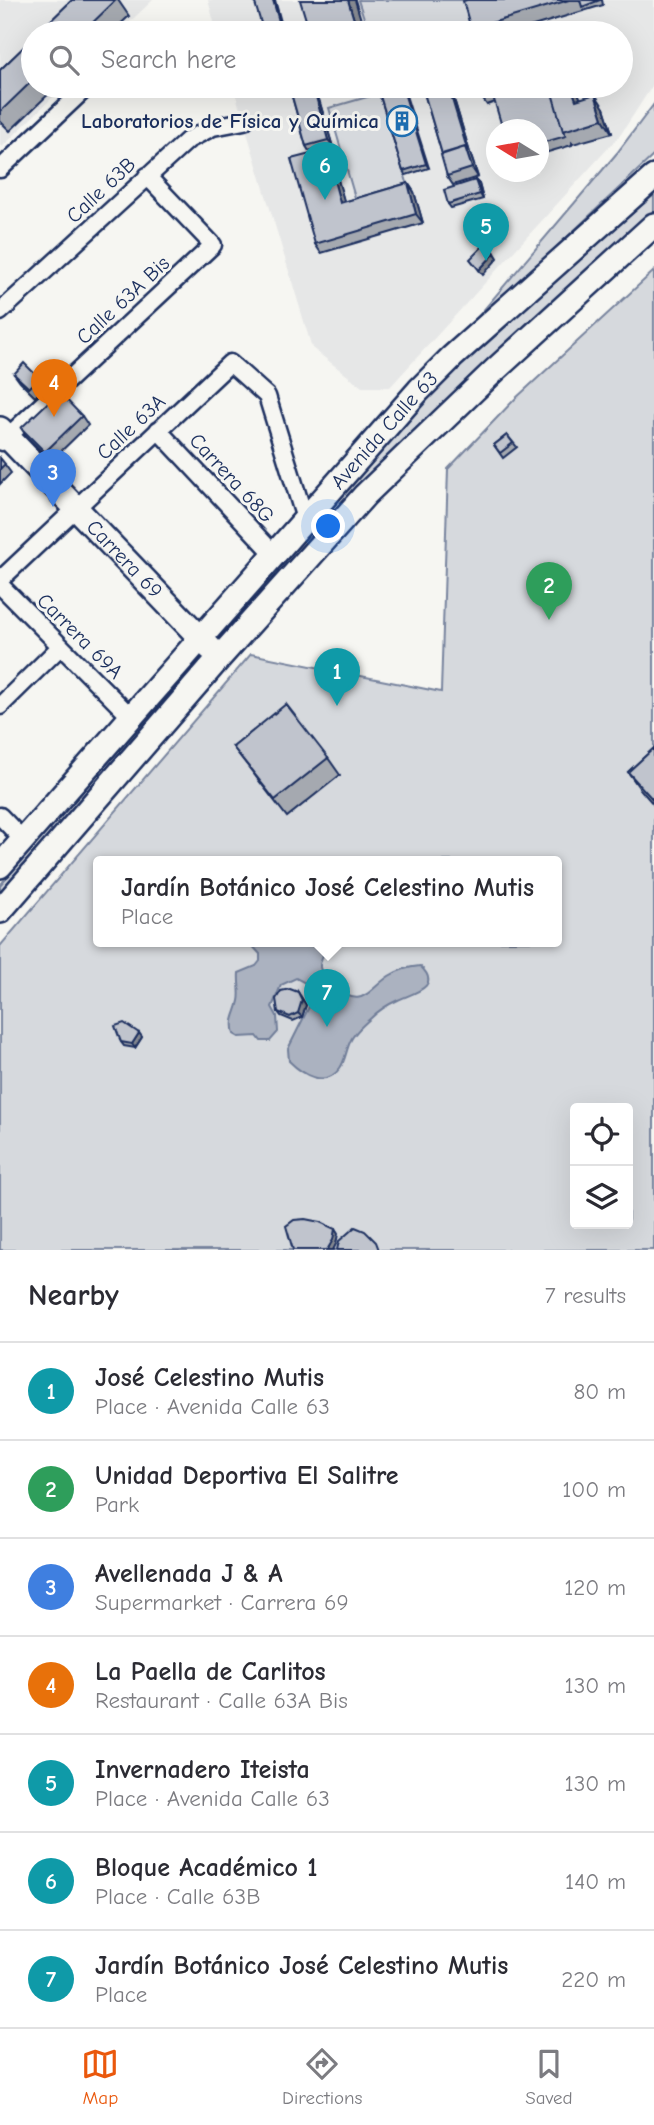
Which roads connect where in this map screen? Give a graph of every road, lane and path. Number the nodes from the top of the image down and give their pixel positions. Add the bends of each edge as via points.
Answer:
1 (75, 98) edge
2 (244, 121) dead end
3 (0, 169) edge
4 (147, 176) junction
5 (654, 177) edge
6 (654, 225) edge
7 (0, 312) edge
8 (158, 430) junction
9 (2, 436) edge
10 (75, 508) junction
11 (305, 519) junction
12 (274, 554) junction
13 (0, 583) edge
14 (200, 637) junction
15 (61, 646) junction
16 (220, 657) junction
17 (0, 706) edge
18 (131, 716) junction
19 (0, 816) edge
20 (23, 840) junction
21 (0, 866) edge
22 (0, 911) edge

1 - 3 street
2 - 4 street, Calle 63B via 213,127 188,140
4 - 7 street, Calle 63B
4 - 9 street, Calle 63A Bis via 213,245
5 - 11 main road, Avenida Calle 63 via 437,372
6 - 16 main road, Avenida Calle 63 via 386,473
8 - 10 street, Calle 63A
8 - 11 street, Calle 63A via 230,363 267,396
8 - 12 street, Carrera 68G
9 - 10 main road, Carrera 69
10 - 13 street, Calle 63A
10 - 14 main road, Carrera 69
11 - 12 main road, Avenida Calle 63
12 - 14 main road, Avenida Calle 63
13 - 15 street, Carrera 69A
14 - 16 main road, Carrera 69
14 - 18 main road, Avenida Calle 63
15 - 17 street
15 - 18 street, Carrera 69A
16 - 22 main road, Avenida Calle 63
18 - 20 main road, Avenida Calle 63
19 - 20 street
20 - 21 main road, Avenida Calle 63

